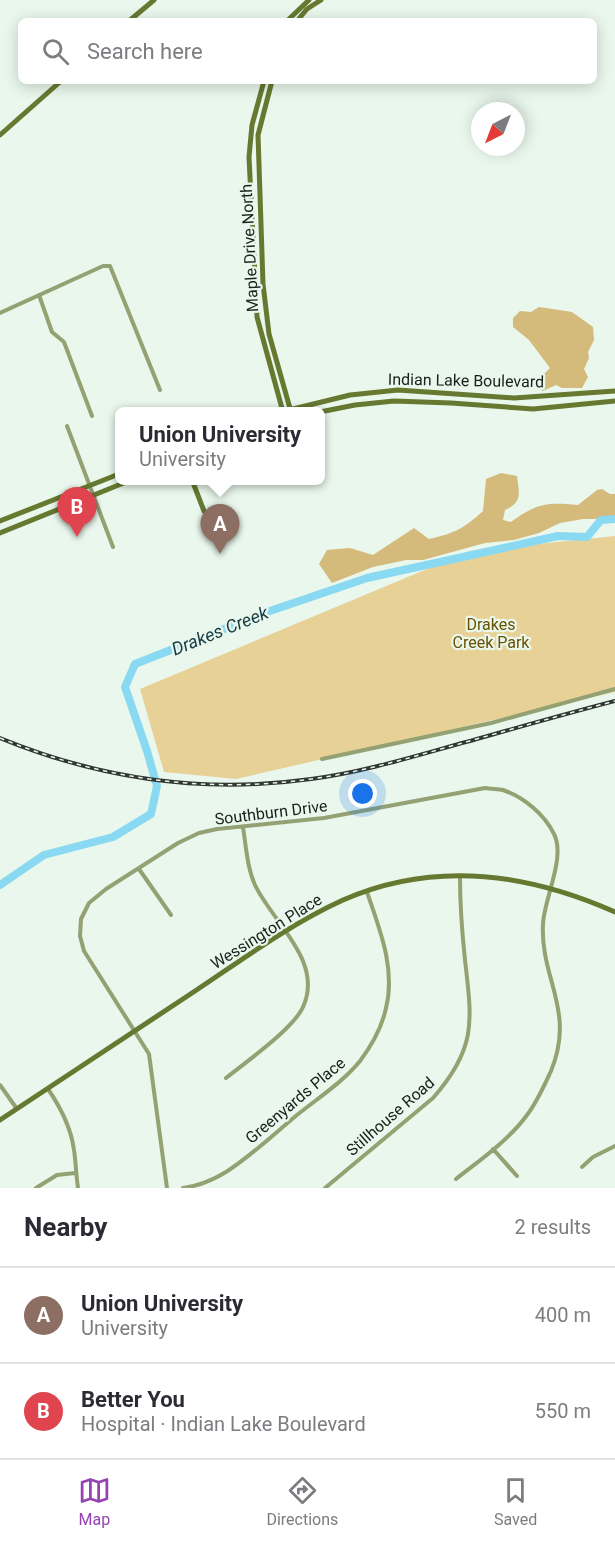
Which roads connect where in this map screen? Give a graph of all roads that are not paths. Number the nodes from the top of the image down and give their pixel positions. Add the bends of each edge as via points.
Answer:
1 (309, 0) edge
2 (321, 0) edge
3 (151, 1) edge
4 (305, 7) junction
5 (132, 18) edge
6 (291, 18) edge
7 (299, 18) edge
8 (58, 84) edge
9 (263, 84) edge
10 (271, 84) edge
11 (0, 135) edge
12 (254, 135) junction
13 (260, 284) junction
14 (39, 296) junction
15 (0, 313) edge
16 (269, 334) junction
17 (261, 335) junction
18 (160, 390) dead end
19 (615, 391) edge
20 (603, 392) junction
21 (615, 401) edge
22 (604, 402) junction
23 (281, 407) edge
24 (290, 407) edge
25 (306, 407) edge
26 (325, 411) edge
27 (92, 416) dead end
28 (67, 426) dead end
29 (115, 476) edge
30 (118, 485) edge
31 (194, 485) edge
32 (89, 486) junction
33 (93, 495) junction
34 (204, 512) dead end
35 (0, 521) edge
36 (0, 533) edge
37 (113, 547) dead end
38 (615, 689) edge
39 (322, 759) dead end
40 (243, 827) junction
41 (139, 869) junction
42 (460, 877) junction
43 (550, 887) junction
44 (367, 892) junction
45 (615, 912) edge
46 (171, 915) dead end
47 (284, 932) junction
48 (136, 1031) junction
49 (226, 1078) dead end
50 (0, 1085) edge
51 (48, 1089) junction
52 (17, 1109) junction
53 (0, 1120) edge
54 (615, 1146) edge
55 (493, 1149) junction
56 (582, 1167) dead end
57 (75, 1173) junction
58 (517, 1176) dead end
59 (456, 1179) dead end
60 (36, 1188) edge
61 (78, 1188) edge
62 (167, 1188) edge
63 (183, 1188) edge
64 (325, 1188) edge

1 - 4 street
2 - 4 street
3 - 5 street
4 - 6 street
4 - 7 street
8 - 11 street
9 - 12 street, Maple Drive North
10 - 12 street, Maple Drive North
12 - 13 street, Maple Drive North
13 - 16 street, Maple Drive North
13 - 17 street, Maple Drive North via 257,317
14 - 15 street
14 - 18 street via 110,266
14 - 27 street via 52,332 64,342
16 - 17 street
16 - 24 street, Maple Drive North
17 - 23 street, Maple Drive North
19 - 20 street, Indian Lake Boulevard
20 - 22 street
20 - 25 street, Indian Lake Boulevard via 514,398 398,390 350,395
21 - 22 street, Indian Lake Boulevard
22 - 26 street, Indian Lake Boulevard via 533,409 394,401
28 - 32 street
29 - 32 street
30 - 33 street
31 - 34 street
32 - 33 street
32 - 35 street
33 - 36 street
33 - 37 street
38 - 39 street via 491,723
40 - 41 street, Southburn Drive via 199,833
40 - 43 street, Southburn Drive via 324,819 485,788 503,790 534,809 556,836 558,853
40 - 47 street via 255,885
41 - 46 street
41 - 48 street, Southburn Drive via 89,903 81,919 80,936 94,968
42 - 43 street, Wessington Place via 515,879
42 - 44 street, Wessington Place via 415,878
42 - 64 street, Stillhouse Road via 471,1020 460,1059 434,1098
43 - 45 street, Wessington Place
43 - 55 street, Southburn Drive via 543,940 559,1005 559,1048 552,1070 526,1117
44 - 47 street, Wessington Place
44 - 63 street, Greenyards Place via 387,953 389,988 387,1006 369,1049 337,1082 240,1163 207,1181
47 - 48 street, Wessington Place
47 - 49 street via 304,962 308,978 303,1008 293,1022
48 - 51 street, Wessington Place
48 - 62 street, Southburn Drive via 149,1054
50 - 52 street
51 - 52 street, Wessington Place
51 - 57 street via 70,1131
52 - 53 street, Wessington Place
54 - 56 street
55 - 58 street
55 - 59 street, Southburn Drive
57 - 60 street via 57,1175
57 - 61 street

